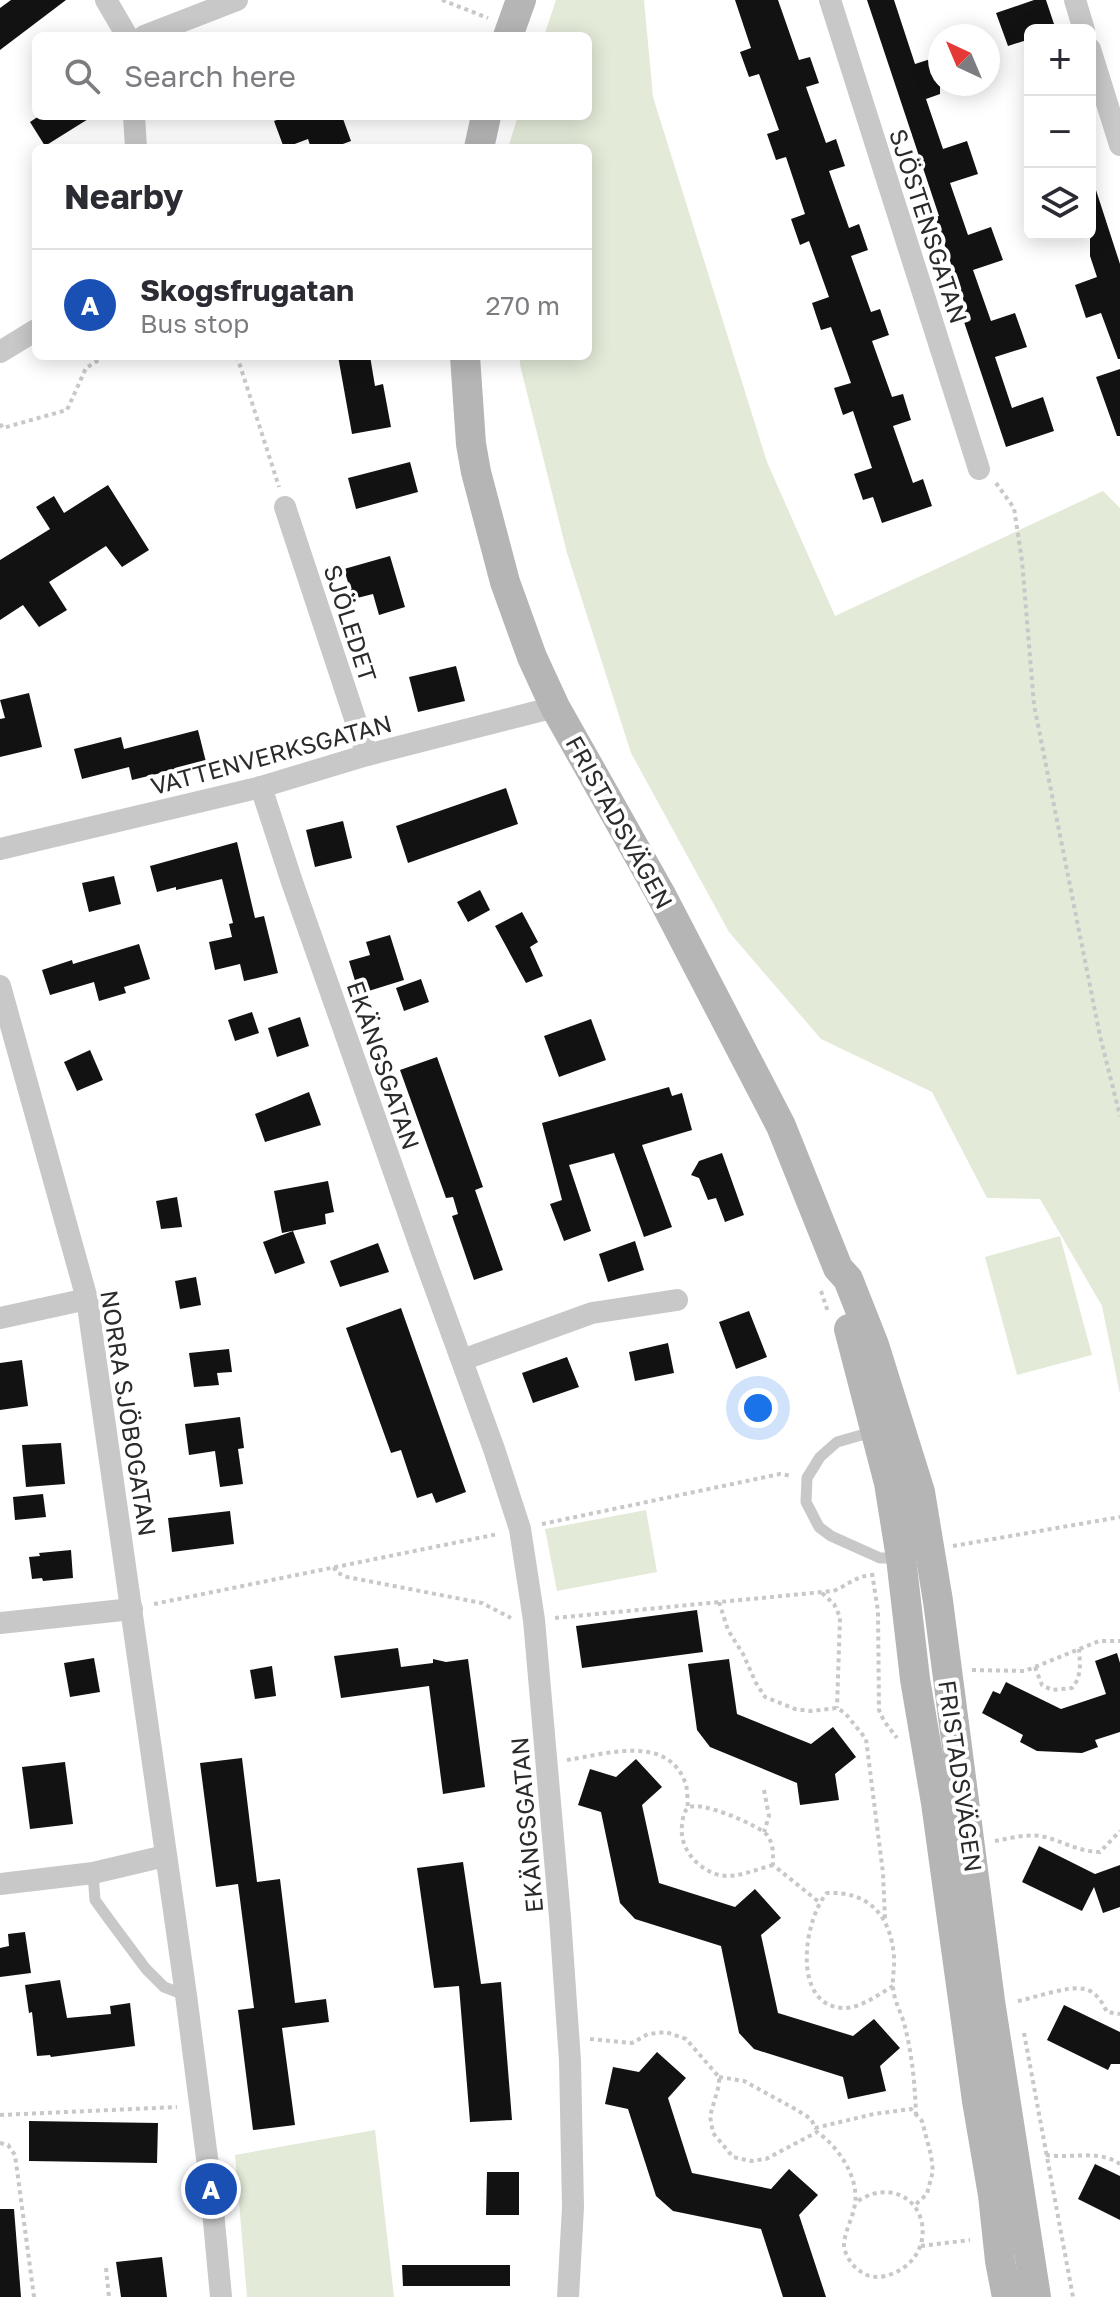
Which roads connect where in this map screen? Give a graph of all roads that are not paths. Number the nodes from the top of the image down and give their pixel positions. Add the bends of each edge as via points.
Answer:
1 (106, 0) edge
2 (237, 0) edge
3 (830, 0) edge
4 (1075, 0) edge
5 (1082, 24) edge
6 (125, 32) edge
7 (154, 32) edge
8 (1096, 68) edge
9 (134, 120) edge
10 (485, 120) edge
11 (136, 144) edge
12 (480, 144) edge
13 (1120, 145) edge
14 (32, 332) edge
15 (0, 352) edge
16 (465, 360) edge
17 (979, 469) road end
18 (285, 507) road end
19 (555, 707) junction
20 (367, 755) junction
21 (261, 787) junction
22 (0, 849) edge
23 (0, 986) edge
24 (8, 1038) edge
25 (829, 1277) junction
26 (87, 1299) junction
27 (677, 1300) dead end
28 (0, 1318) edge
29 (462, 1360) junction
30 (876, 1430) junction
31 (914, 1556) junction
32 (132, 1609) junction
33 (0, 1623) edge
34 (165, 1856) junction
35 (93, 1873) junction
36 (0, 1884) edge
37 (186, 1995) junction
38 (221, 2297) edge
39 (568, 2297) edge
40 (1007, 2297) edge
41 (1036, 2297) edge

1 - 6 street
2 - 7 street
3 - 17 street, SJÖSTENSGATAN
4 - 5 street
8 - 13 street
9 - 11 street
10 - 12 street
14 - 15 street
16 - 19 street, FRISTADSVÄGEN via 471,444 491,534
18 - 20 street, SJÖLEDET
19 - 20 street, VATTENVERKSGATAN
19 - 25 street, FRISTADSVÄGEN via 660,893 797,1161
20 - 21 street, VATTENVERKSGATAN
21 - 22 street, VATTENVERKSGATAN
21 - 29 street, EKÄNGSGATAN
23 - 24 street, NORRA SJÖBOGATAN
24 - 26 street, NORRA SJÖBOGATAN
25 - 30 street, FRISTADSVÄGEN via 837,1285
25 - 31 street, FRISTADSVÄGEN via 848,1279 890,1393 920,1492
26 - 28 street
26 - 32 street, NORRA SJÖBOGATAN
27 - 29 street via 592,1313
29 - 39 street, EKÄNGSGATAN via 520,1529 534,1620 568,2036 573,2207
30 - 31 street, FRISTADSVÄGEN
30 - 31 lane via 837,1442 820,1457 807,1478 806,1502 819,1527 831,1536
31 - 40 street, FRISTADSVÄGEN via 915,1679
31 - 41 street, FRISTADSVÄGEN
32 - 33 street
32 - 34 street, NORRA SJÖBOGATAN
34 - 35 street
34 - 37 street, NORRA SJÖBOGATAN
35 - 36 street
35 - 37 lane via 95,1900 146,1969 164,1987
37 - 38 street, NORRA SJÖBOGATAN

